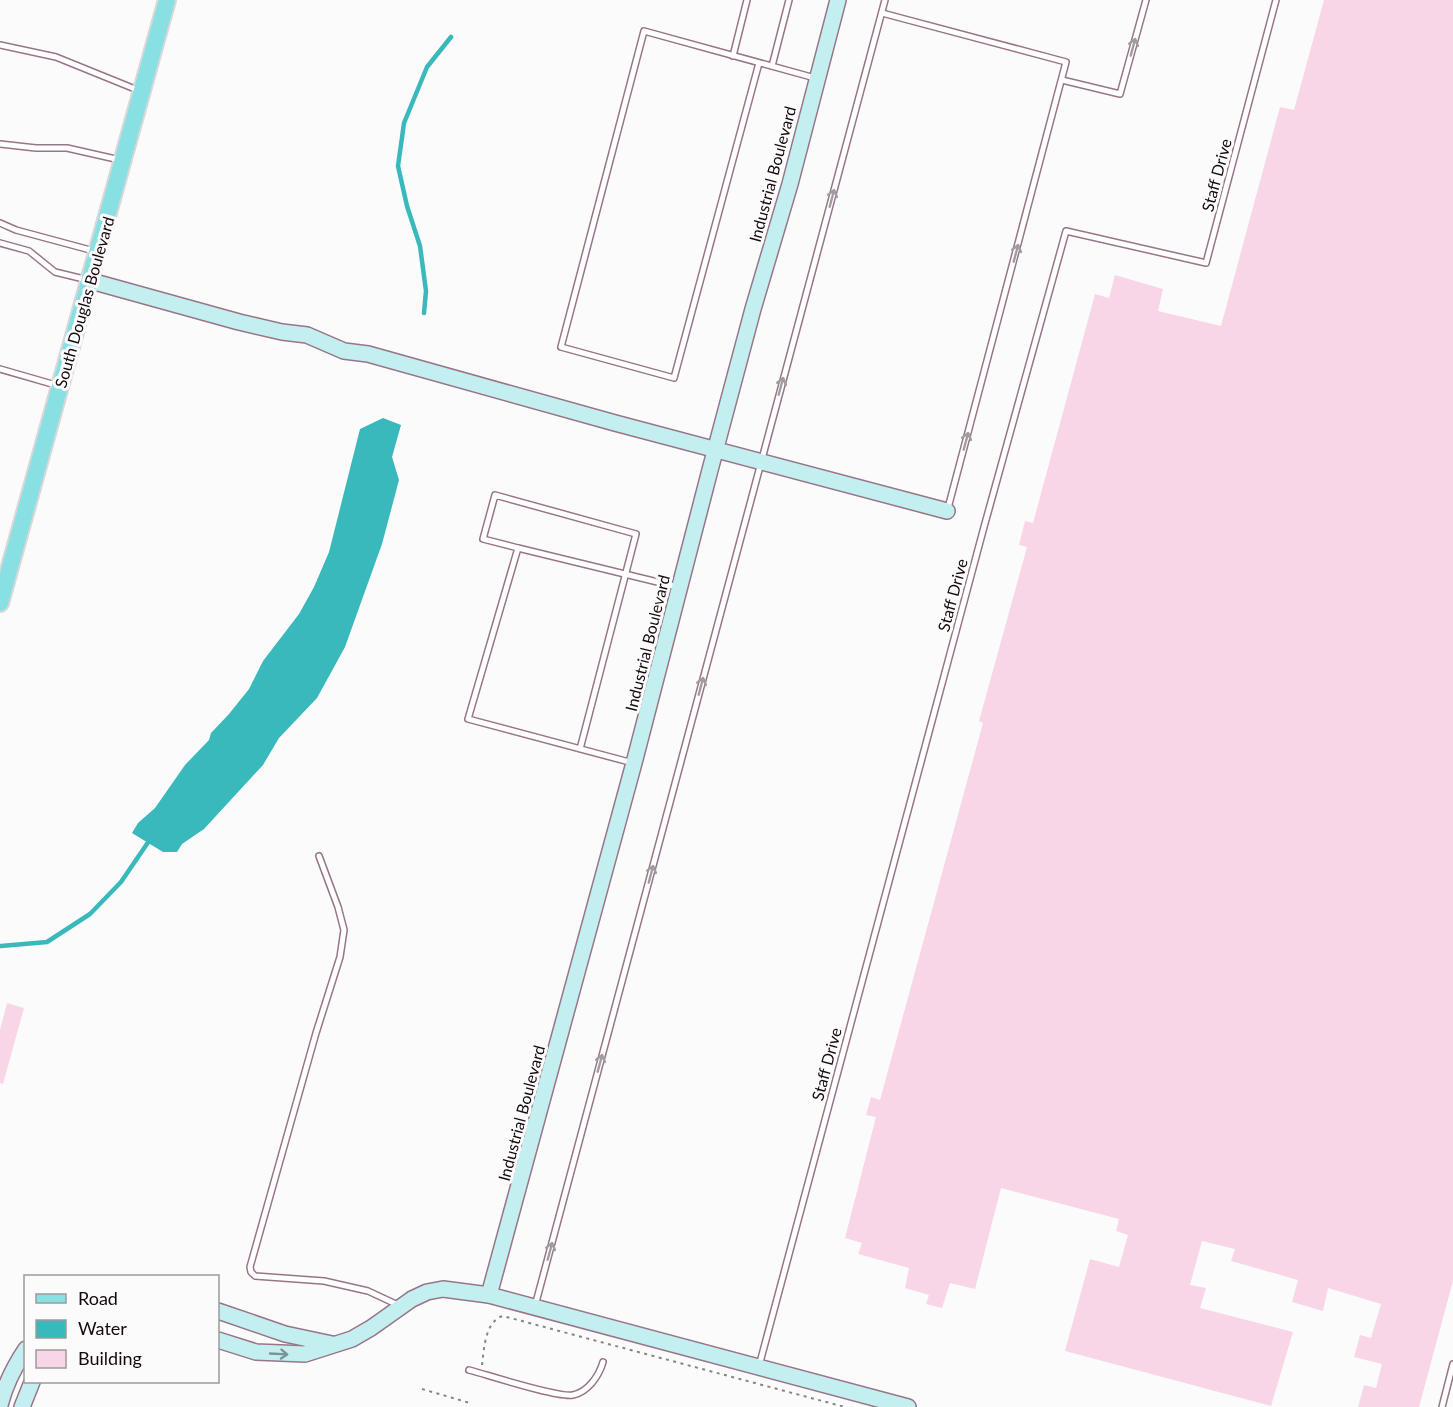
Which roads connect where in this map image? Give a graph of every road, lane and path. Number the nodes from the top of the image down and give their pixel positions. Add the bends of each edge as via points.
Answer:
1 (167, 0) edge
2 (747, 0) edge
3 (789, 0) edge
4 (838, 0) edge
5 (885, 0) edge
6 (1146, 0) edge
7 (1276, 0) edge
8 (882, 13) junction
9 (0, 45) edge
10 (733, 56) junction
11 (759, 63) junction
12 (772, 66) junction
13 (817, 79) junction
14 (1062, 80) junction
15 (142, 92) junction
16 (0, 144) edge
17 (123, 161) junction
18 (0, 223) edge
19 (0, 243) edge
20 (98, 252) junction
21 (91, 281) junction
22 (0, 369) edge
23 (60, 387) junction
24 (716, 449) junction
25 (761, 461) junction
26 (949, 504) joint
27 (518, 548) junction
28 (626, 574) junction
29 (680, 588) junction
30 (0, 603) edge
31 (580, 749) junction
32 (634, 763) junction
33 (319, 856) dead end
34 (489, 1295) junction
35 (401, 1306) junction
36 (535, 1308) junction
37 (219, 1311) edge
38 (219, 1341) edge
39 (332, 1344) junction
40 (24, 1352) edge
41 (603, 1362) dead end
42 (1453, 1364) edge
43 (758, 1367) junction
44 (469, 1370) dead end
45 (481, 1373) junction
46 (32, 1383) edge
47 (422, 1389) dead end
48 (470, 1403) dead end
49 (0, 1405) edge
50 (22, 1407) edge
51 (845, 1407) edge
52 (908, 1407) edge
53 (1442, 1407) edge

1 - 15 main road, South Douglas Boulevard
2 - 10 lane
3 - 12 lane
4 - 13 street, Industrial Boulevard
5 - 8 lane
14 -> 6 lane via 1120,94
7 - 43 lane, Staff Drive via 1206,263 1066,231
8 - 14 lane via 1066,63
25 -> 8 lane
9 - 15 lane via 56,57
10 - 11 lane
10 - 11 lane via 644,31 561,346 674,378
11 - 12 lane
12 - 13 lane
13 - 24 street, Industrial Boulevard
26 -> 14 lane
15 - 17 main road, South Douglas Boulevard
16 - 17 lane via 67,148
17 - 20 main road, South Douglas Boulevard
18 - 20 lane
19 - 21 lane via 29,251 55,272
20 - 21 main road, South Douglas Boulevard
21 - 23 main road, South Douglas Boulevard
21 - 24 street via 239,322 308,335 344,351 368,354
22 - 23 lane
23 - 30 main road, South Douglas Boulevard
24 - 25 street
24 - 29 street, Industrial Boulevard
25 - 26 street
36 -> 25 lane
27 - 28 lane
27 - 28 lane via 483,539 495,495 636,534
27 - 31 lane via 468,719
28 - 29 lane
28 - 31 lane
29 - 32 street, Industrial Boulevard
31 - 32 lane
32 - 34 street, Industrial Boulevard
33 - 35 lane via 344,930 340,957 250,1267 255,1276 324,1281 368,1291
34 - 35 street via 443,1289 427,1292
34 - 36 street
35 - 39 street via 352,1339
36 - 43 street
37 - 39 street via 285,1334
38 -> 39 street via 256,1352 285,1354 305,1354
40 - 49 street via 4,1388
41 - 45 lane via 588,1388 571,1395
42 - 53 lane
43 - 52 street
44 - 45 lane
45 - 51 path via 491,1324 503,1316
46 - 50 street
47 - 48 path

